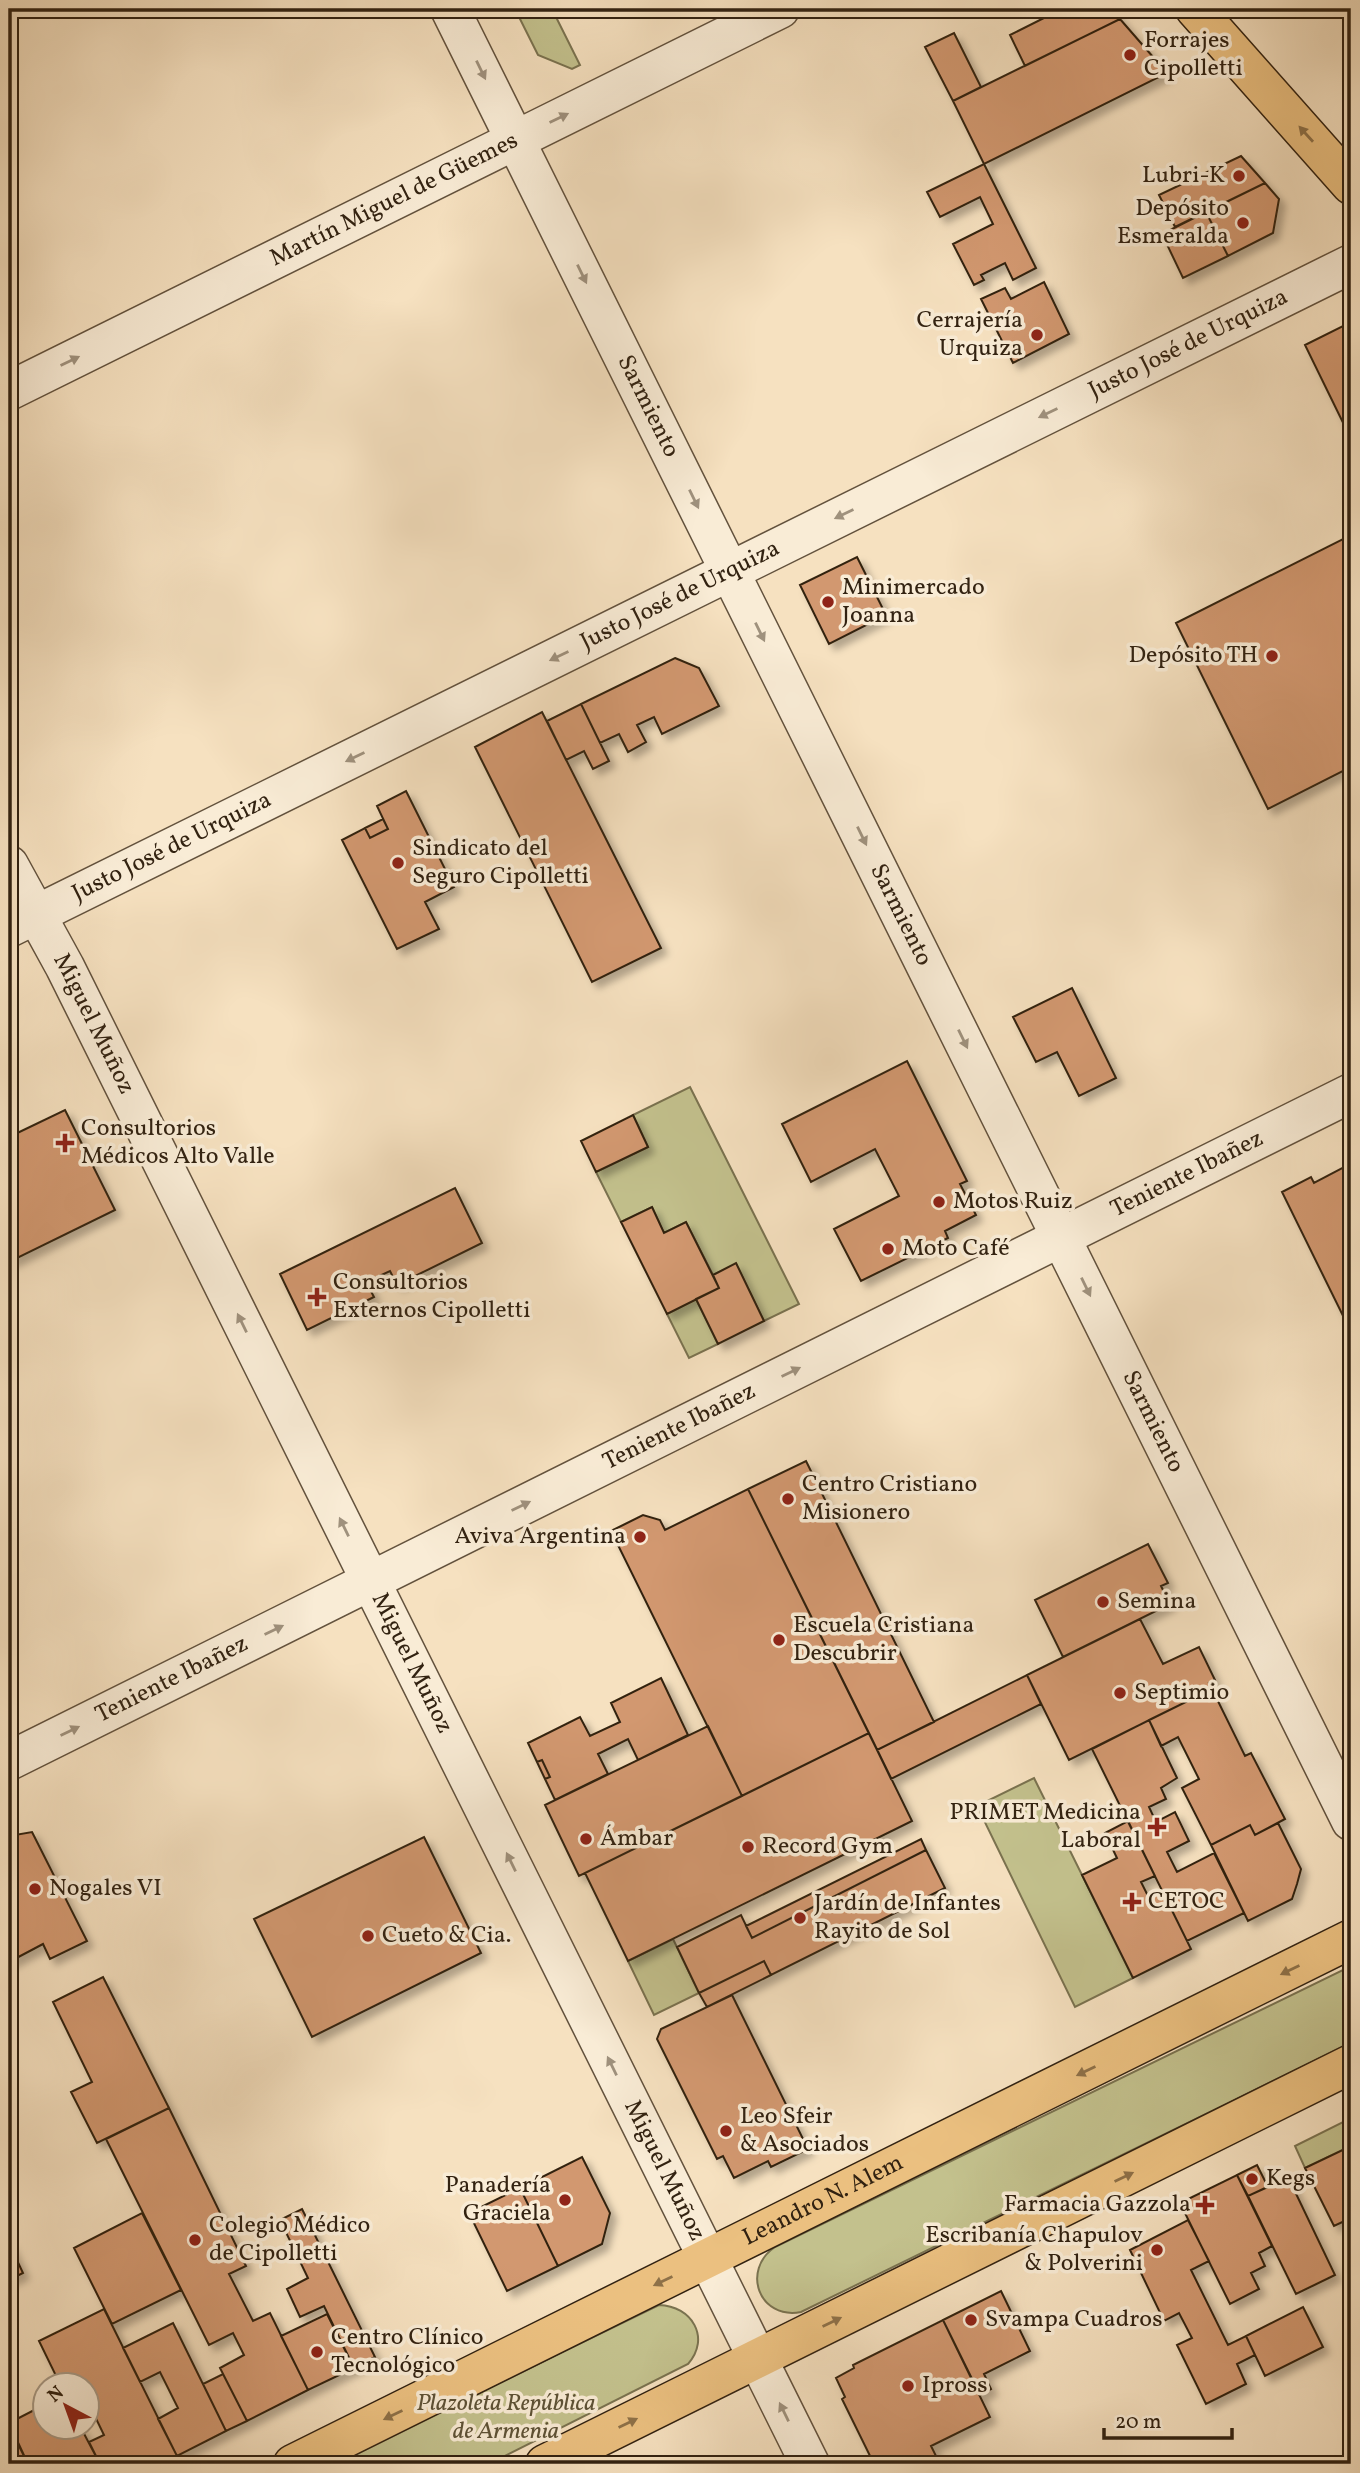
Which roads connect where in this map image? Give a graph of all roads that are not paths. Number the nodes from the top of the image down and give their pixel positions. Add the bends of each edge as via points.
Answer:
1 (450, 9) edge
2 (780, 9) edge
3 (1195, 9) edge
4 (515, 140) junction
5 (1351, 185) edge
6 (1351, 264) edge
7 (9, 391) edge
8 (730, 571) junction
9 (9, 865) edge
10 (22, 921) edge
11 (1351, 1093) edge
12 (1061, 1238) junction
13 (371, 1581) junction
14 (9, 1761) edge
15 (1351, 1821) edge
16 (1351, 1939) edge
17 (1351, 2064) edge
18 (708, 2259) junction
19 (757, 2359) junction
20 (293, 2464) edge
21 (545, 2464) edge
22 (810, 2464) edge

1 -> 4 street, Sarmiento
4 -> 2 street, Martín Miguel de Güemes
5 -> 3 main road
7 -> 4 street, Martín Miguel de Güemes
4 -> 8 street, Sarmiento
6 -> 8 street, Justo José de Urquiza
8 -> 10 street, Justo José de Urquiza
8 -> 12 street, Sarmiento
9 - 10 street, Miguel Muñoz
13 -> 10 street, Miguel Muñoz
11 - 12 street, Teniente Ibañez
13 -> 12 street, Teniente Ibañez
12 -> 15 street, Sarmiento
14 -> 13 street, Teniente Ibañez
18 -> 13 street, Miguel Muñoz
16 -> 18 main road, Leandro N. Alem
19 -> 17 main road
18 - 19 street, Miguel Muñoz
18 -> 20 main road, Leandro N. Alem
21 -> 19 main road
22 -> 19 street, Miguel Muñoz

